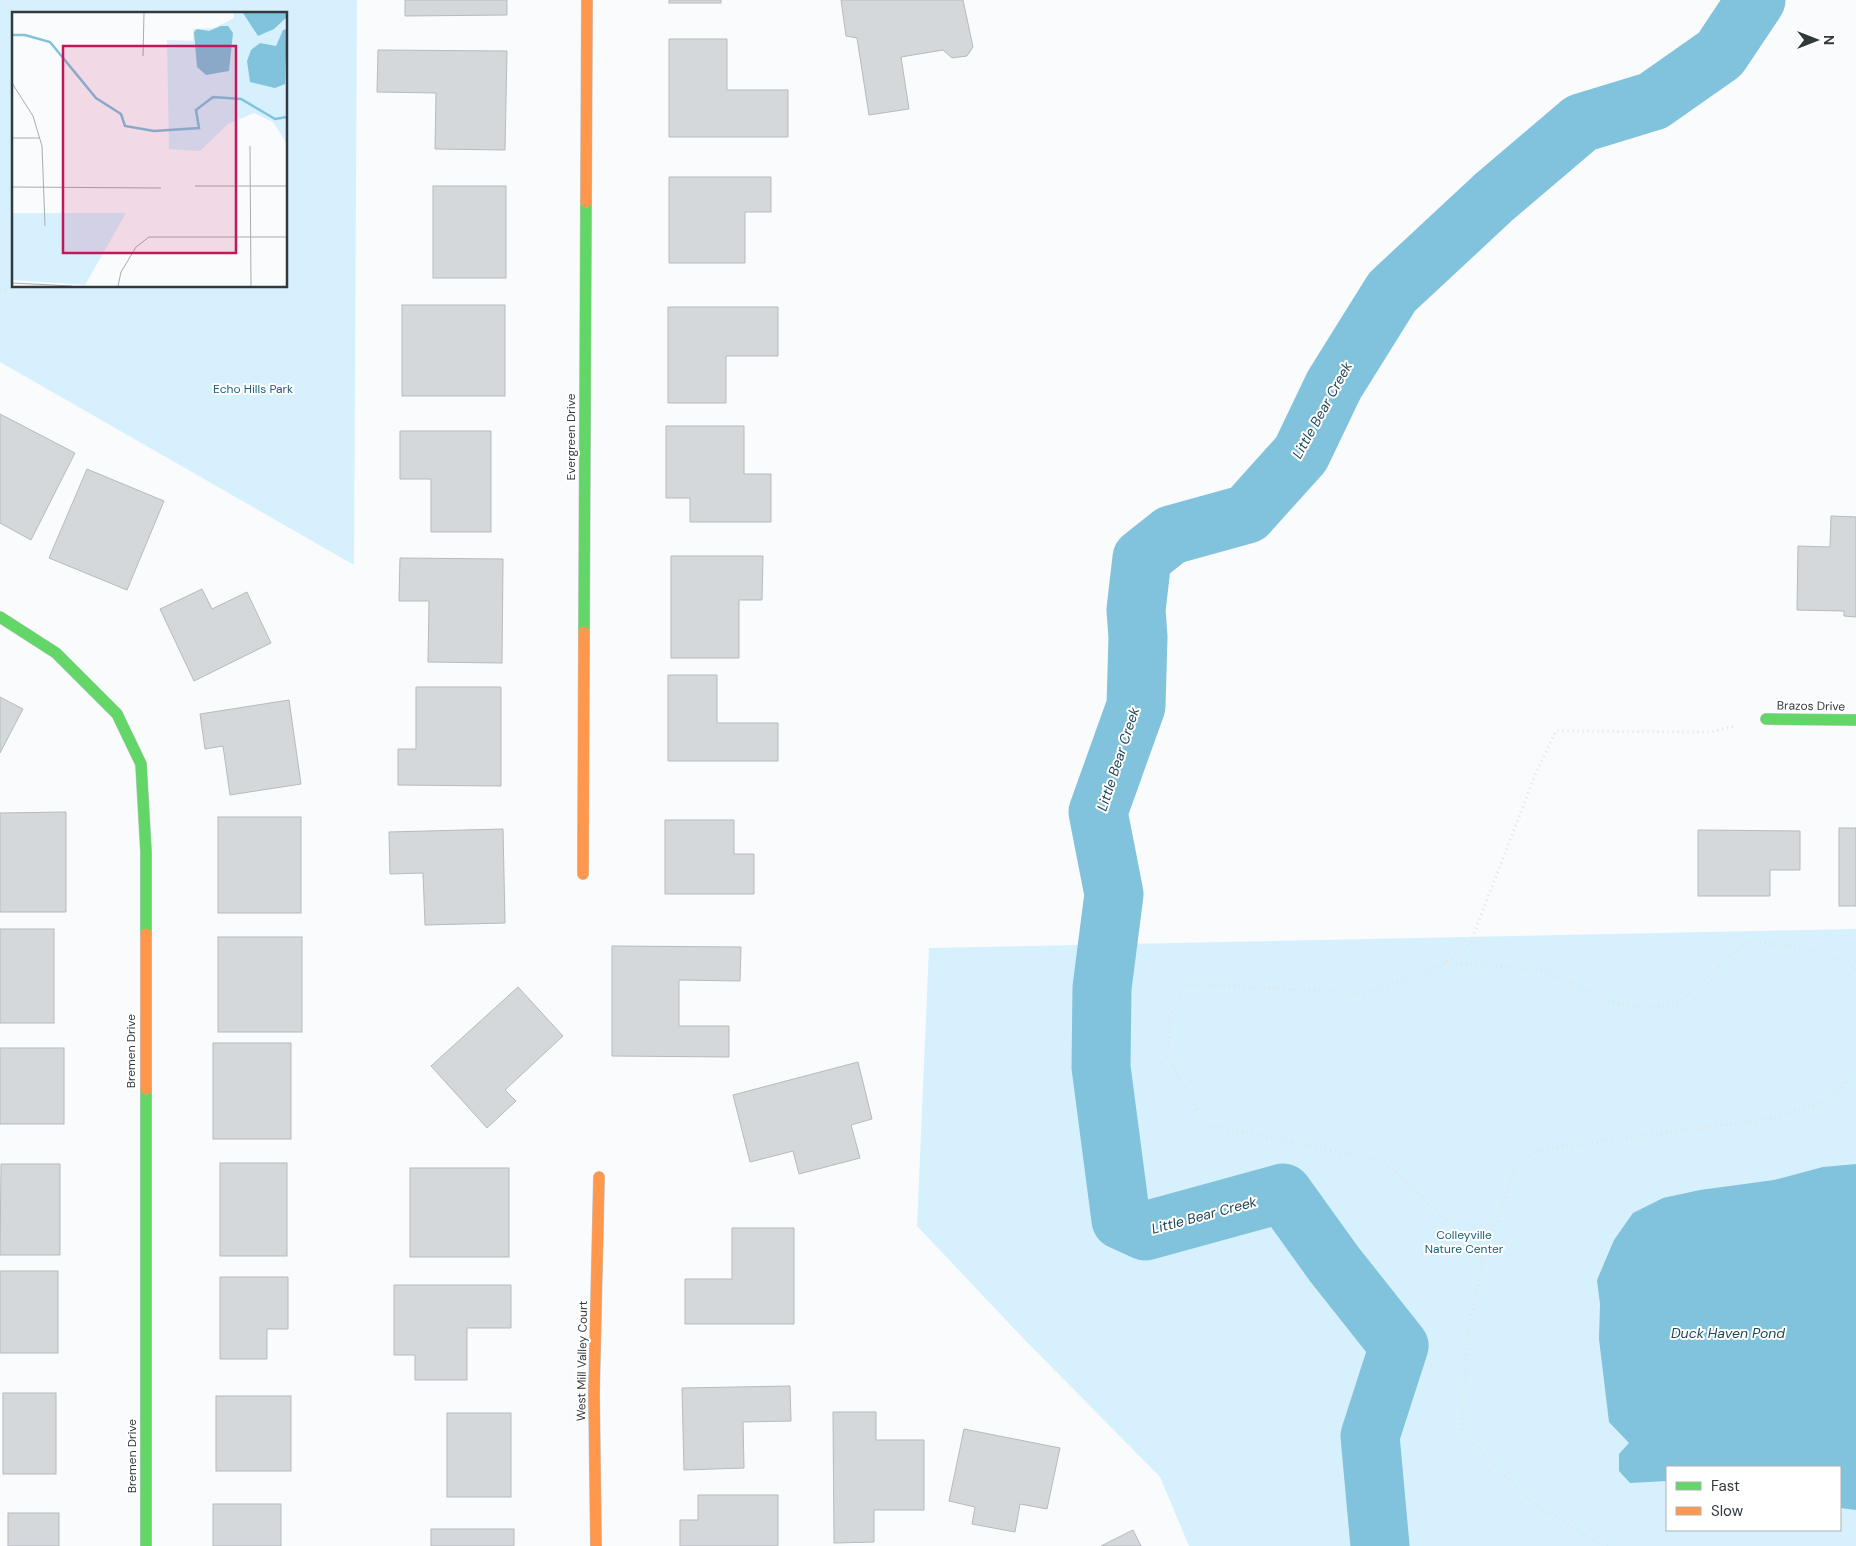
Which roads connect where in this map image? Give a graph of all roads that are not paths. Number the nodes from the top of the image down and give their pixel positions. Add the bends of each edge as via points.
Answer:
1 (587, 0) edge
2 (0, 618) edge
3 (1766, 719) road end
4 (1856, 720) edge
5 (584, 874) dead end
6 (599, 1177) dead end
7 (146, 1546) edge
8 (596, 1546) edge

1 - 5 street, Evergreen Drive
2 - 7 street, Bremen Drive via 56,653 117,714 141,764 146,852
3 - 4 street, Brazos Drive
6 - 8 street, West Mill Valley Court via 594,1394

